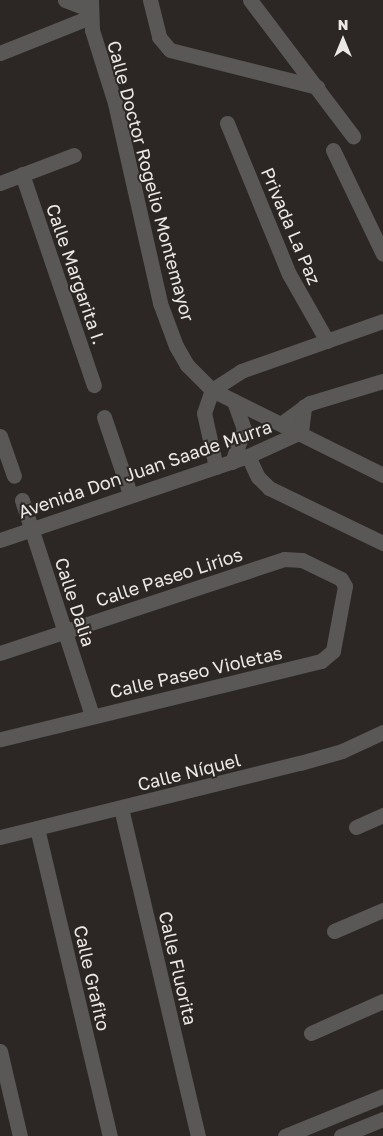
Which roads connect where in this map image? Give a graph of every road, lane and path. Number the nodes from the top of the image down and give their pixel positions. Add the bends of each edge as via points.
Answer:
1 (66, 0) edge
2 (150, 0) edge
3 (250, 0) edge
4 (90, 9) edge
5 (0, 53) edge
6 (317, 87) junction
7 (227, 124) dead end
8 (353, 136) dead end
9 (333, 150) dead end
10 (74, 155) dead end
11 (22, 174) junction
12 (0, 183) edge
13 (383, 254) edge
14 (383, 322) edge
15 (327, 341) junction
16 (383, 381) edge
17 (94, 385) dead end
18 (212, 390) junction
19 (234, 401) junction
20 (304, 406) junction
21 (104, 417) dead end
22 (282, 423) junction
23 (301, 432) junction
24 (0, 436) edge
25 (248, 456) junction
26 (232, 462) junction
27 (216, 467) junction
28 (383, 475) edge
29 (14, 476) dead end
30 (130, 494) junction
31 (22, 500) dead end
32 (32, 529) junction
33 (0, 540) edge
34 (383, 543) edge
35 (346, 586) joint
36 (65, 631) junction
37 (0, 653) edge
38 (92, 716) junction
39 (383, 732) edge
40 (0, 739) edge
41 (121, 808) junction
42 (383, 815) edge
43 (356, 827) dead end
44 (37, 828) junction
45 (0, 837) edge
46 (383, 910) edge
47 (334, 931) dead end
48 (383, 1001) edge
49 (311, 1033) dead end
50 (0, 1051) edge
51 (383, 1096) edge
52 (383, 1119) edge
53 (20, 1136) edge
54 (110, 1136) edge
55 (198, 1136) edge
56 (285, 1136) edge
57 (341, 1136) edge

1 - 4 street
2 - 6 street via 159,37 170,50
3 - 6 street
4 - 5 street
4 - 18 street, Calle Doctor Rogelio Montemayor via 115,103 160,303 176,346 193,371
6 - 8 street
7 - 15 street, Privada La Paz via 288,274
9 - 13 street
10 - 11 street
11 - 12 street
11 - 17 street, Calle Margarita I.
14 - 15 street
15 - 18 street via 241,371
16 - 20 street
18 - 19 street, Calle Doctor Rogelio Montemayor
18 - 27 street via 204,413
19 - 22 street, Calle Doctor Rogelio Montemayor
19 - 26 street via 244,429
20 - 22 street
20 - 23 street
21 - 30 street
22 - 23 street, Calle Doctor Rogelio Montemayor
23 - 25 street, Avenida Don Juan Saade Murra
23 - 28 street, Calle Doctor Rogelio Montemayor
24 - 29 street
25 - 26 street, Avenida Don Juan Saade Murra
25 - 34 street via 258,477 270,488
26 - 27 street, Avenida Don Juan Saade Murra
27 - 30 street, Avenida Don Juan Saade Murra
30 - 32 street, Avenida Don Juan Saade Murra
31 - 32 street, Calle Dalia
32 - 33 street, Avenida Don Juan Saade Murra
32 - 36 street, Calle Dalia
35 - 36 street, Calle Paseo Lirios via 341,579 302,560 290,558
35 - 38 street, Calle Paseo Violetas via 333,651 321,662
36 - 37 street, Calle Paseo Lirios
36 - 38 street, Calle Dalia
38 - 40 street, Calle Paseo Violetas
39 - 41 street, Calle Níquel via 326,756
41 - 44 street, Calle Níquel
41 - 55 street, Calle Fluorita
42 - 43 street
44 - 45 street, Calle Níquel
44 - 54 street, Calle Grafito
46 - 47 street
48 - 49 street
50 - 53 street
51 - 56 street
52 - 57 street

